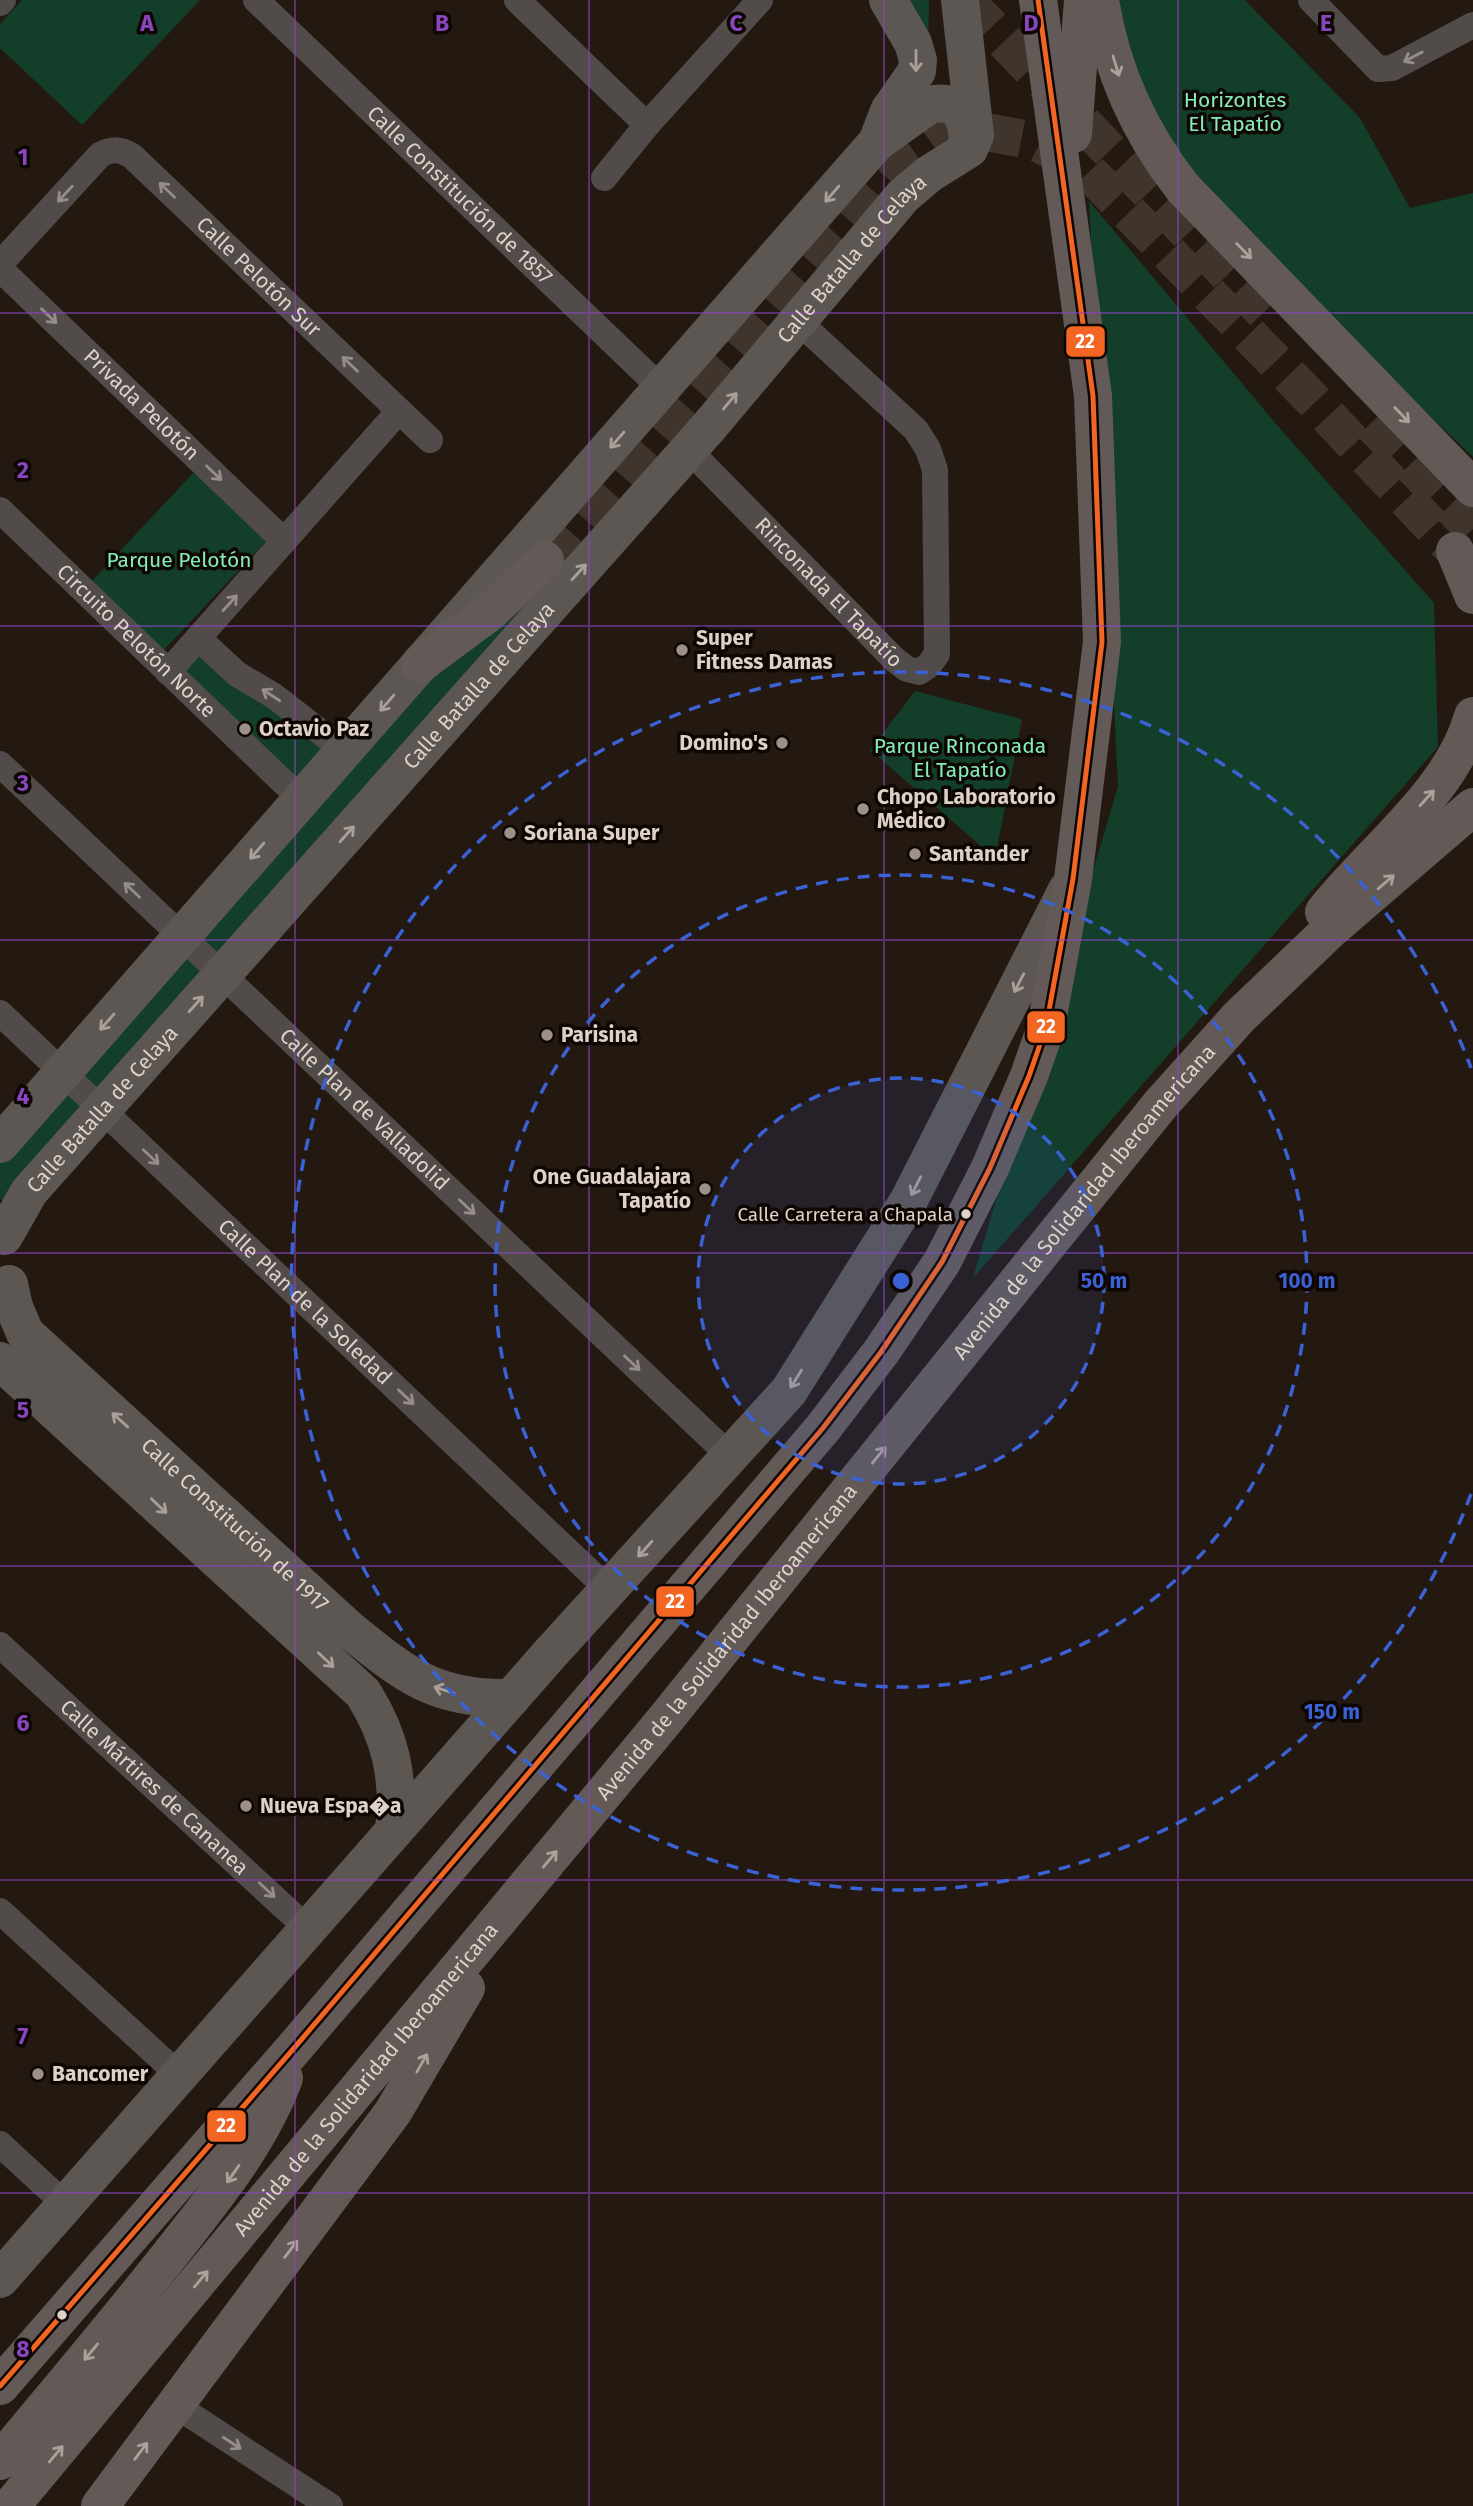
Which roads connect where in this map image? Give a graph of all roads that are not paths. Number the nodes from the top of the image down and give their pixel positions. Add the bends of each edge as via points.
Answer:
1 (256, 0) edge
2 (517, 0) edge
3 (888, 0) edge
4 (960, 0) edge
5 (1038, 0) edge
6 (1083, 0) edge
7 (1100, 0) edge
8 (1311, 0) edge
9 (756, 1) edge
10 (1473, 25) edge
11 (647, 125) junction
12 (877, 142) junction
13 (969, 149) junction
14 (604, 178) dead end
15 (1068, 214) junction
16 (0, 267) edge
17 (798, 321) junction
18 (662, 389) junction
19 (399, 411) junction
20 (430, 440) dead end
21 (688, 449) junction
22 (1473, 488) edge
23 (0, 510) edge
24 (284, 541) junction
25 (1455, 551) tunnel mouth
26 (545, 560) tunnel mouth
27 (1473, 595) edge
28 (198, 638) junction
29 (420, 664) junction
30 (168, 672) junction
31 (1473, 716) edge
32 (345, 751) junction
33 (0, 764) edge
34 (302, 800) junction
35 (1473, 807) edge
36 (1073, 879) junction
37 (182, 936) junction
38 (222, 974) junction
39 (0, 1013) edge
40 (1239, 1017) junction
41 (63, 1073) junction
42 (102, 1110) junction
43 (0, 1144) edge
44 (2, 1233) edge
45 (4, 1296) edge
46 (0, 1361) edge
47 (730, 1456) junction
48 (608, 1590) junction
49 (0, 1645) edge
50 (511, 1698) junction
51 (394, 1831) junction
52 (524, 1889) junction
53 (0, 1911) edge
54 (308, 1929) junction
55 (295, 2047) junction
56 (179, 2075) junction
57 (0, 2144) edge
58 (65, 2204) junction
59 (0, 2279) edge
60 (0, 2386) edge
61 (175, 2405) junction
62 (0, 2461) edge
63 (11, 2506) edge
64 (100, 2506) edge
65 (330, 2506) edge

1 - 18 street, Calle Constitución de 1857
2 - 11 street
3 -> 12 street via 918,60 917,71 889,111
4 - 13 street via 975,135
5 - 15 highway
6 - 15 highway
7 -> 22 highway via 1120,78 1144,133 1182,188
10 -> 8 street via 1392,68 1378,69
9 - 11 street
11 - 14 street
12 - 13 street via 929,105 939,103 949,104 964,116
12 -> 18 street
13 - 17 street, Calle Batalla de Celaya via 903,196
15 - 36 highway via 1093,396 1102,642
19 -> 16 street, Calle Pelotón Sur via 123,151 108,150 100,155
16 -> 24 street, Privada Pelotón
21 -> 17 street, Calle Batalla de Celaya
17 - 21 street, Rinconada El Tapatío via 916,430 928,449 935,470 937,654 929,665 919,672 895,660
18 -> 29 street
19 - 20 street, Calle Pelotón Sur
19 - 24 street
38 -> 21 street, Calle Batalla de Celaya
23 - 30 street, Circuito Pelotón Norte
28 -> 24 street
25 - 27 highway
26 - 29 highway via 489,614
28 - 30 street
32 -> 28 street via 274,696 237,674
29 -> 32 street
30 - 34 street, Circuito Pelotón Norte
40 -> 31 highway via 1349,880 1432,794 1460,750
32 - 34 street
37 -> 33 street, Calle Plan de Valladolid
34 -> 37 street
40 -> 35 highway, Avenida de la Solidaridad Iberoamericana via 1331,929
36 -> 47 street via 909,1200 789,1391
36 - 55 highway via 1046,1027 1029,1076 942,1262 823,1428
37 - 38 street, Calle Plan de Valladolid
37 -> 41 street
42 -> 38 street, Calle Batalla de Celaya
38 -> 47 street, Calle Plan de Valladolid
39 - 41 street, Calle Plan de la Soledad
52 -> 40 highway, Avenida de la Solidaridad Iberoamericana via 1160,1105
41 - 42 street, Calle Plan de la Soledad
41 - 43 street
42 - 44 street, Calle Batalla de Celaya via 29,1192
42 -> 48 street, Calle Plan de la Soledad
44 - 45 street, Calle Constitución de 1917 via 9,1252
50 -> 45 street, Calle Constitución de 1917 via 467,1697 445,1691 404,1672 368,1644 25,1333
46 -> 51 street, Calle Constitución de 1917 via 363,1693 392,1754 397,1805
47 -> 48 street
48 - 50 street
49 -> 54 street, Calle Mártires de Cananea
50 - 51 street
51 - 54 street
61 -> 52 highway via 393,2112
63 -> 52 highway, Avenida de la Solidaridad Iberoamericana
53 - 56 street
54 - 56 street
55 - 60 highway
55 -> 62 highway via 265,2120 232,2176
56 - 58 street
57 - 58 street
58 - 59 street
64 -> 61 highway
61 -> 65 street

